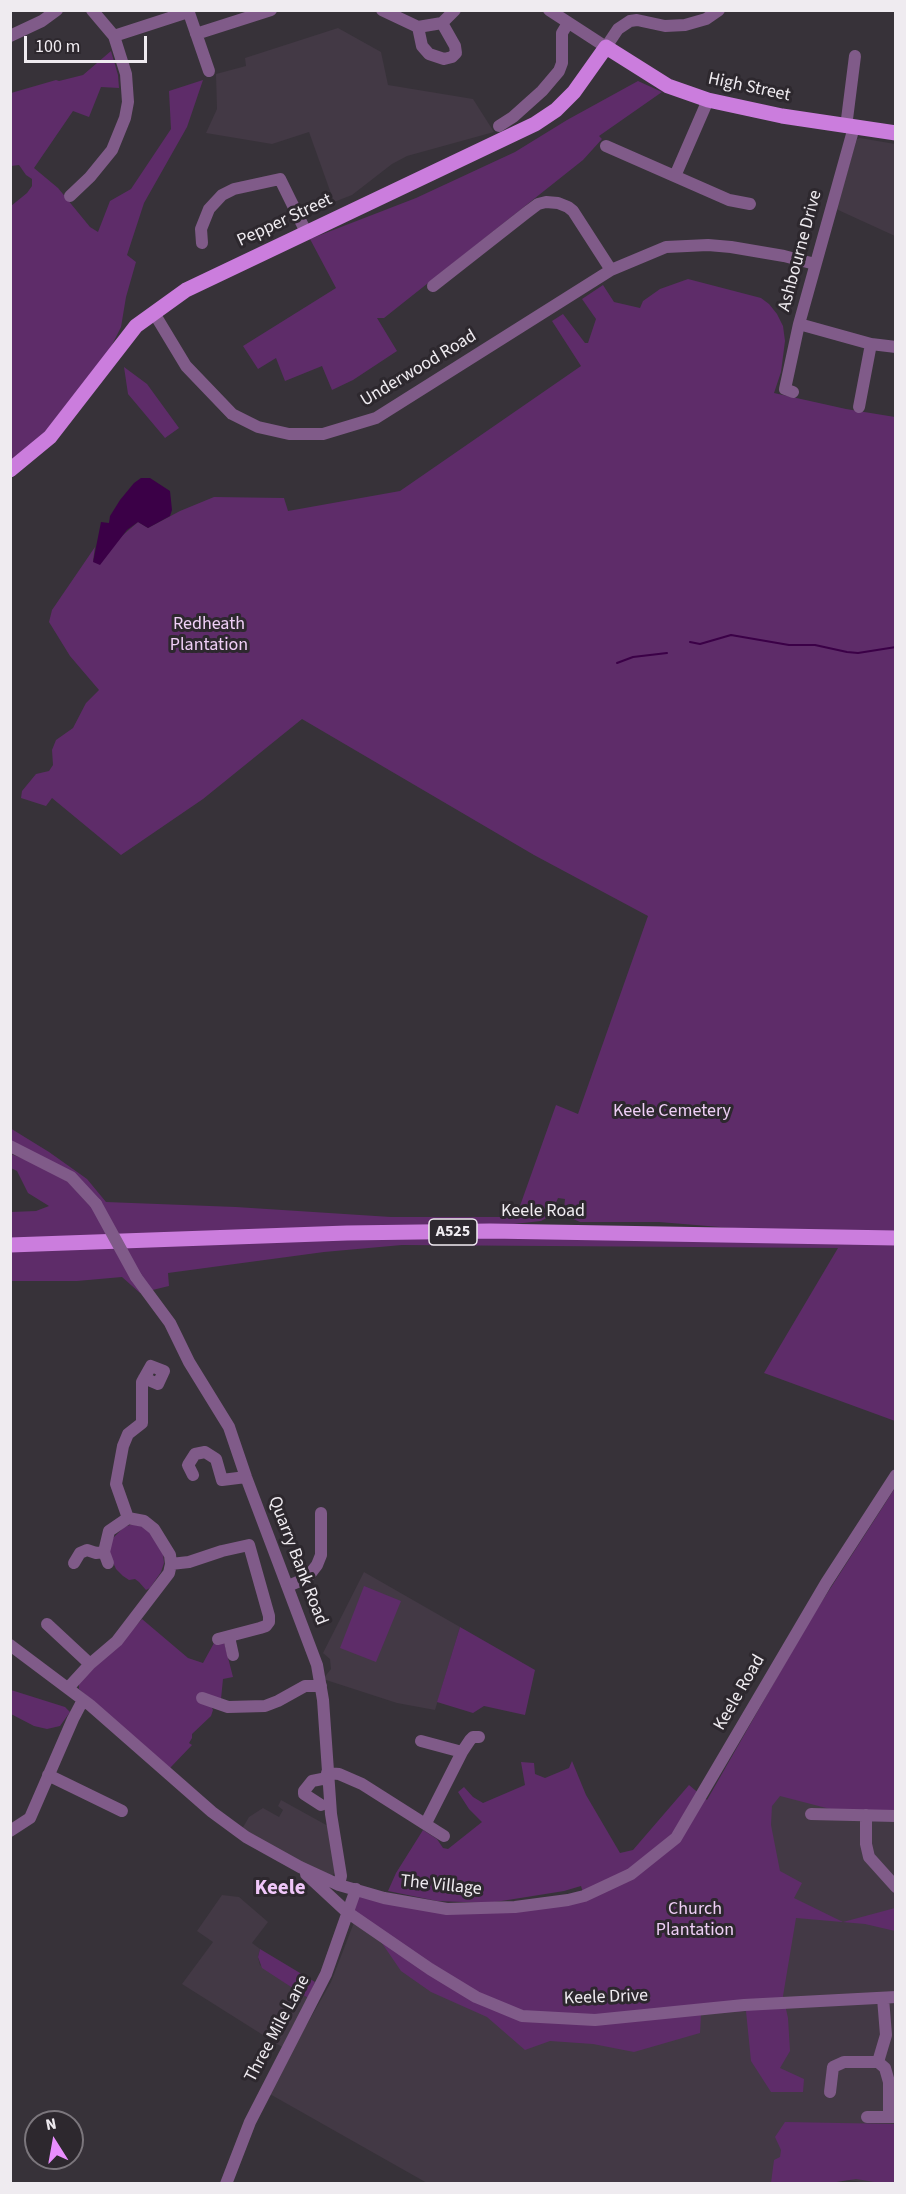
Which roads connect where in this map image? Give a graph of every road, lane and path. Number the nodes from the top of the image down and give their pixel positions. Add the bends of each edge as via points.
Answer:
1 (57, 10) edge
2 (92, 10) edge
3 (271, 10) edge
4 (382, 10) edge
5 (454, 10) edge
6 (549, 10) edge
7 (719, 10) edge
8 (188, 11) edge
9 (568, 22) junction
10 (442, 23) junction
11 (418, 27) junction
12 (196, 34) junction
13 (10, 36) edge
14 (114, 36) junction
15 (606, 47) junction
16 (855, 56) dead end
17 (209, 71) dead end
18 (708, 100) junction
19 (499, 126) dead end
20 (850, 127) junction
21 (896, 133) edge
22 (606, 146) dead end
23 (675, 176) junction
24 (70, 196) dead end
25 (750, 204) dead end
26 (306, 232) junction
27 (202, 243) dead end
28 (815, 264) junction
29 (611, 270) junction
30 (440, 284) dead end
31 (154, 313) junction
32 (799, 324) junction
33 (871, 344) junction
34 (896, 347) edge
35 (793, 392) dead end
36 (859, 407) dead end
37 (10, 470) edge
38 (10, 1146) edge
39 (896, 1238) edge
40 (10, 1245) edge
41 (144, 1378) dead end
42 (193, 1475) dead end
43 (896, 1475) edge
44 (246, 1477) junction
45 (321, 1513) dead end
46 (128, 1518) junction
47 (74, 1563) dead end
48 (171, 1564) junction
49 (288, 1586) junction
50 (47, 1624) dead end
51 (10, 1644) edge
52 (233, 1655) dead end
53 (90, 1664) junction
54 (321, 1686) junction
55 (68, 1688) junction
56 (202, 1698) dead end
57 (83, 1700) junction
58 (479, 1737) dead end
59 (421, 1741) dead end
60 (462, 1752) junction
61 (48, 1775) junction
62 (327, 1776) junction
63 (321, 1804) dead end
64 (122, 1811) dead end
65 (811, 1814) dead end
66 (866, 1815) junction
67 (896, 1816) edge
68 (431, 1818) junction
69 (10, 1832) edge
70 (444, 1836) dead end
71 (300, 1867) junction
72 (894, 1882) edge
73 (339, 1885) junction
74 (356, 1889) junction
75 (584, 1896) joint
76 (347, 1912) junction
77 (892, 1996) edge
78 (878, 2062) junction
79 (830, 2091) dead end
80 (867, 2117) dead end
81 (892, 2117) edge
82 (226, 2184) edge

1 - 13 street
2 - 14 street
3 - 12 street
4 - 11 street
5 - 10 street
6 - 9 street
7 - 15 street via 696,23 679,26 630,21 618,28
8 - 12 street
8 - 14 street
9 - 15 street
9 - 19 street via 562,33 559,71 542,92
10 - 11 street
10 - 11 street via 456,53 444,59 429,54 422,46
12 - 17 street
14 - 24 street via 128,83 125,118 112,150
15 - 18 main road, High Street via 668,86
15 - 26 main road, Pepper Street via 574,92 535,124
16 - 20 street, Ashbourne Drive
18 - 20 main road, High Street
18 - 23 street
20 - 21 main road, High Street
20 - 28 street, Ashbourne Drive
22 - 23 street
23 - 25 street via 729,200
26 - 27 street via 280,178 222,195 208,209 201,229
26 - 31 main road, Pepper Street via 186,290
28 - 29 street, Underwood Road via 732,242 666,247
28 - 32 street, Ashbourne Drive
29 - 30 street via 573,211 550,201 537,204
29 - 31 street, Underwood Road via 384,413 323,434 289,434 232,414 186,366
31 - 37 main road, Pepper Street via 125,338 50,437
32 - 33 street, Ashbourne Drive
32 - 35 street via 784,389
33 - 34 street, Ashbourne Drive
33 - 36 street
38 - 44 street, Quarry Bank Road, bridge via 71,1177 96,1204 136,1277 170,1323 229,1427
39 - 40 main road, Keele Road / A525 via 478,1231 277,1234
41 - 46 street via 141,1424 128,1434 123,1446 116,1484
42 - 44 street via 188,1465 195,1454 205,1452 216,1459 222,1480
43 - 75 street, Keele Road via 826,1583 676,1838 631,1874
44 - 49 street, Quarry Bank Road
45 - 49 street via 321,1555 317,1565 307,1578
46 - 47 street via 109,1531 106,1558 87,1550
46 - 48 street via 144,1521 154,1529
48 - 52 street via 249,1545 269,1622 224,1638
48 - 53 street via 169,1573 117,1641
49 - 54 street, Quarry Bank Road
50 - 53 street
51 - 55 street, The Village
53 - 55 street
54 - 56 street via 305,1686 265,1706 228,1707
54 - 62 street, Quarry Bank Road
55 - 57 street, The Village
57 - 61 street
57 - 71 street, The Village via 212,1812 246,1837
58 - 60 street via 473,1737
59 - 60 street
60 - 68 street
61 - 64 street
61 - 69 street via 30,1818
62 - 63 street via 312,1781 299,1793
62 - 68 street via 339,1774
62 - 73 street, Quarry Bank Road
65 - 66 street
66 - 67 street
66 - 72 street via 869,1857
68 - 70 street
71 - 73 street, The Village
71 - 76 street, The Village
73 - 74 street, The Village
74 - 75 street, The Village via 447,1909 515,1907
74 - 76 street, Three Mile Lane
76 - 77 street, Keele Drive via 476,1997 522,2016 595,2020
76 - 82 street, Three Mile Lane via 326,1974 250,2122
77 - 78 street
78 - 79 street via 844,2062 833,2067
78 - 81 street via 890,2082
80 - 81 street

